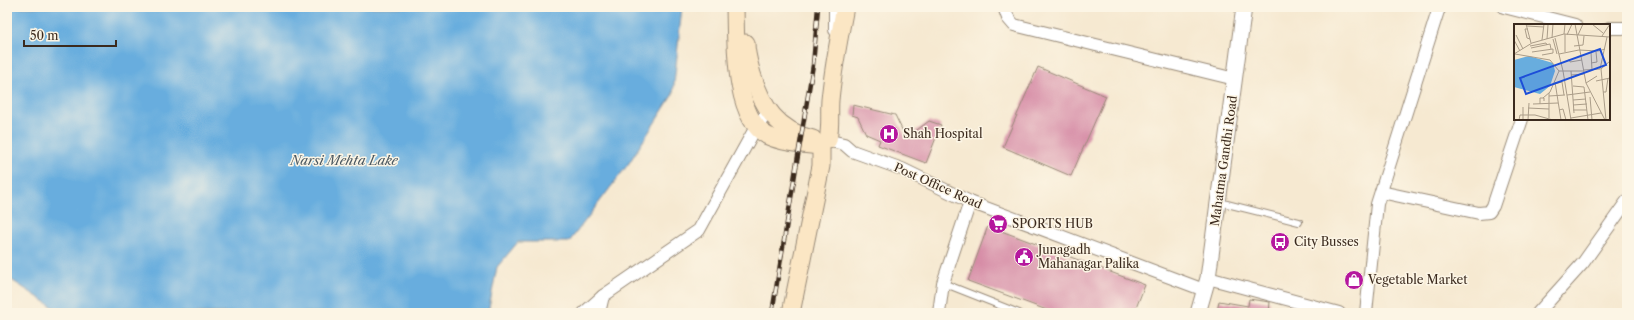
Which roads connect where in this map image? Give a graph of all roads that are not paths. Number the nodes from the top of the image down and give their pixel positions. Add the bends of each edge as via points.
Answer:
1 (736, 7) edge
2 (744, 7) edge
3 (835, 7) edge
4 (845, 7) edge
5 (1004, 7) edge
6 (1244, 7) edge
7 (1441, 7) edge
8 (1504, 7) edge
9 (1554, 22) edge
10 (1568, 24) edge
11 (1610, 28) edge
12 (1627, 28) edge
13 (833, 67) junction
14 (1235, 79) junction
15 (769, 111) junction
16 (1522, 120) edge
17 (756, 127) junction
18 (823, 144) junction
19 (1381, 192) junction
20 (1627, 201) edge
21 (970, 202) junction
22 (1219, 202) junction
23 (1299, 222) dead end
24 (944, 283) junction
25 (1206, 284) junction
26 (602, 296) junction
27 (584, 313) edge
28 (599, 313) edge
29 (791, 313) edge
30 (939, 313) edge
31 (1019, 313) edge
32 (1198, 313) edge
33 (1339, 313) edge
34 (1366, 313) edge
35 (1538, 313) edge

1 - 17 main road via 736,53 741,90
2 - 15 main road via 746,53 758,92
3 - 13 street
4 - 13 main road
5 - 14 street via 1014,25
6 - 14 street, Mahatma Gandhi Road
7 - 19 street
8 - 9 street
9 - 10 street
11 - 12 street
13 - 18 main road
14 - 22 street, Mahatma Gandhi Road
15 - 17 street
15 - 18 main road via 777,121 788,128
16 - 19 street via 1489,212 1479,213
17 - 18 main road via 782,141
17 - 26 street via 699,230
18 - 21 street, Post Office Road via 843,152 852,151 902,169
18 - 29 main road via 821,166
19 - 34 street via 1377,204
20 - 35 street via 1583,263
21 - 24 street
21 - 25 street, Post Office Road
22 - 23 lane
22 - 25 street, Mahatma Gandhi Road
24 - 30 street
24 - 31 lane
25 - 32 street, Mahatma Gandhi Road
25 - 33 street, Post Office Road
26 - 27 street
26 - 28 street

